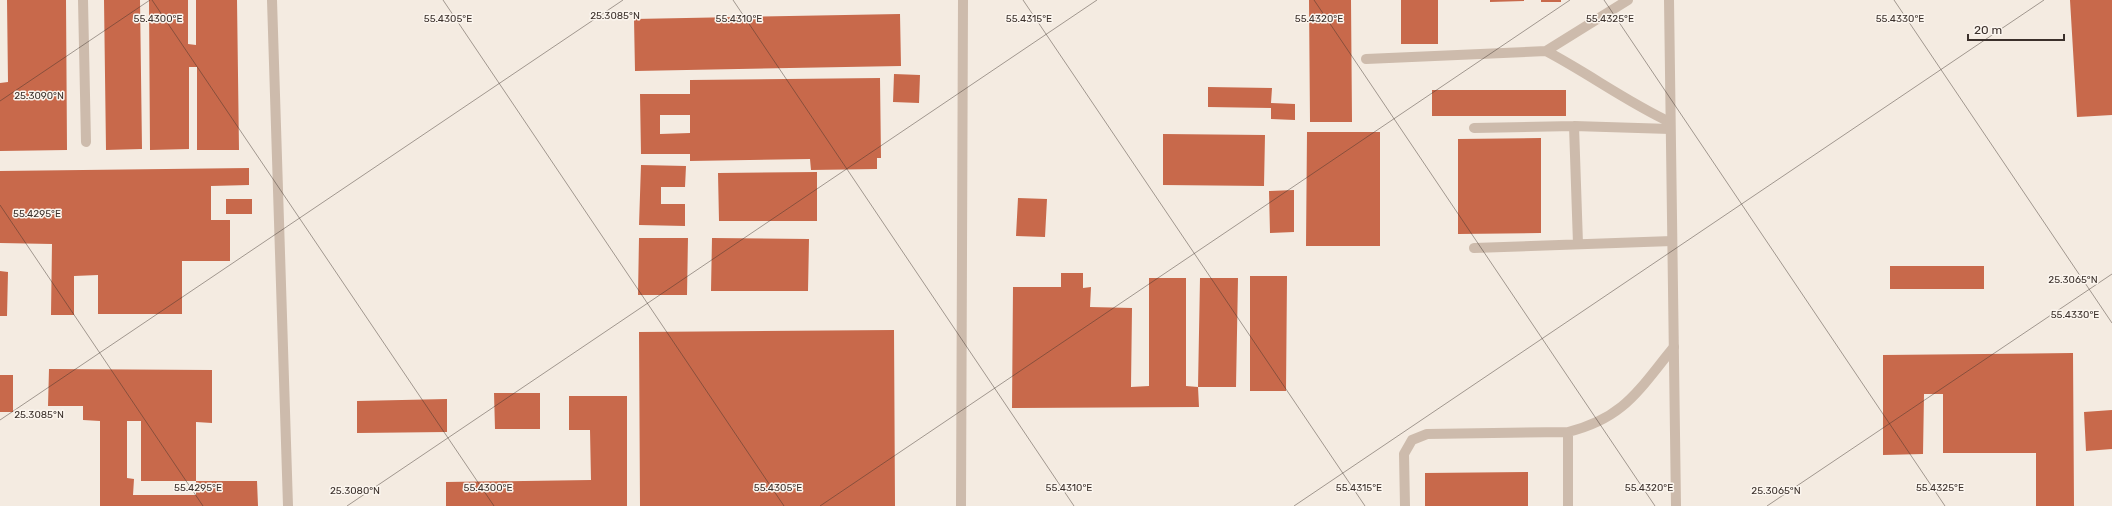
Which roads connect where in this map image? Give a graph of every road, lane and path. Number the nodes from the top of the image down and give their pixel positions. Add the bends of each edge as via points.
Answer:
1 (83, 0) edge
2 (272, 0) edge
3 (963, 0) edge
4 (1628, 0) edge
5 (1669, 0) edge
6 (1546, 51) junction
7 (1366, 59) dead end
8 (1670, 125) junction
9 (1574, 126) junction
10 (1474, 128) dead end
11 (86, 142) dead end
12 (1672, 240) junction
13 (1578, 244) junction
14 (1474, 248) dead end
15 (1674, 347) junction
16 (1568, 432) junction
17 (288, 506) edge
18 (960, 506) edge
19 (1404, 506) edge
20 (1568, 506) edge
21 (1676, 506) edge

1 - 11 street
2 - 17 street
3 - 18 street
4 - 6 street
5 - 8 street
6 - 7 street
6 - 8 street
8 - 9 street
8 - 12 street
9 - 10 street
9 - 13 street
12 - 13 street
12 - 15 street
13 - 14 street
15 - 16 street via 1623,407 1588,427
15 - 21 street
16 - 19 street via 1419,436 1412,440 1404,454
16 - 20 street

